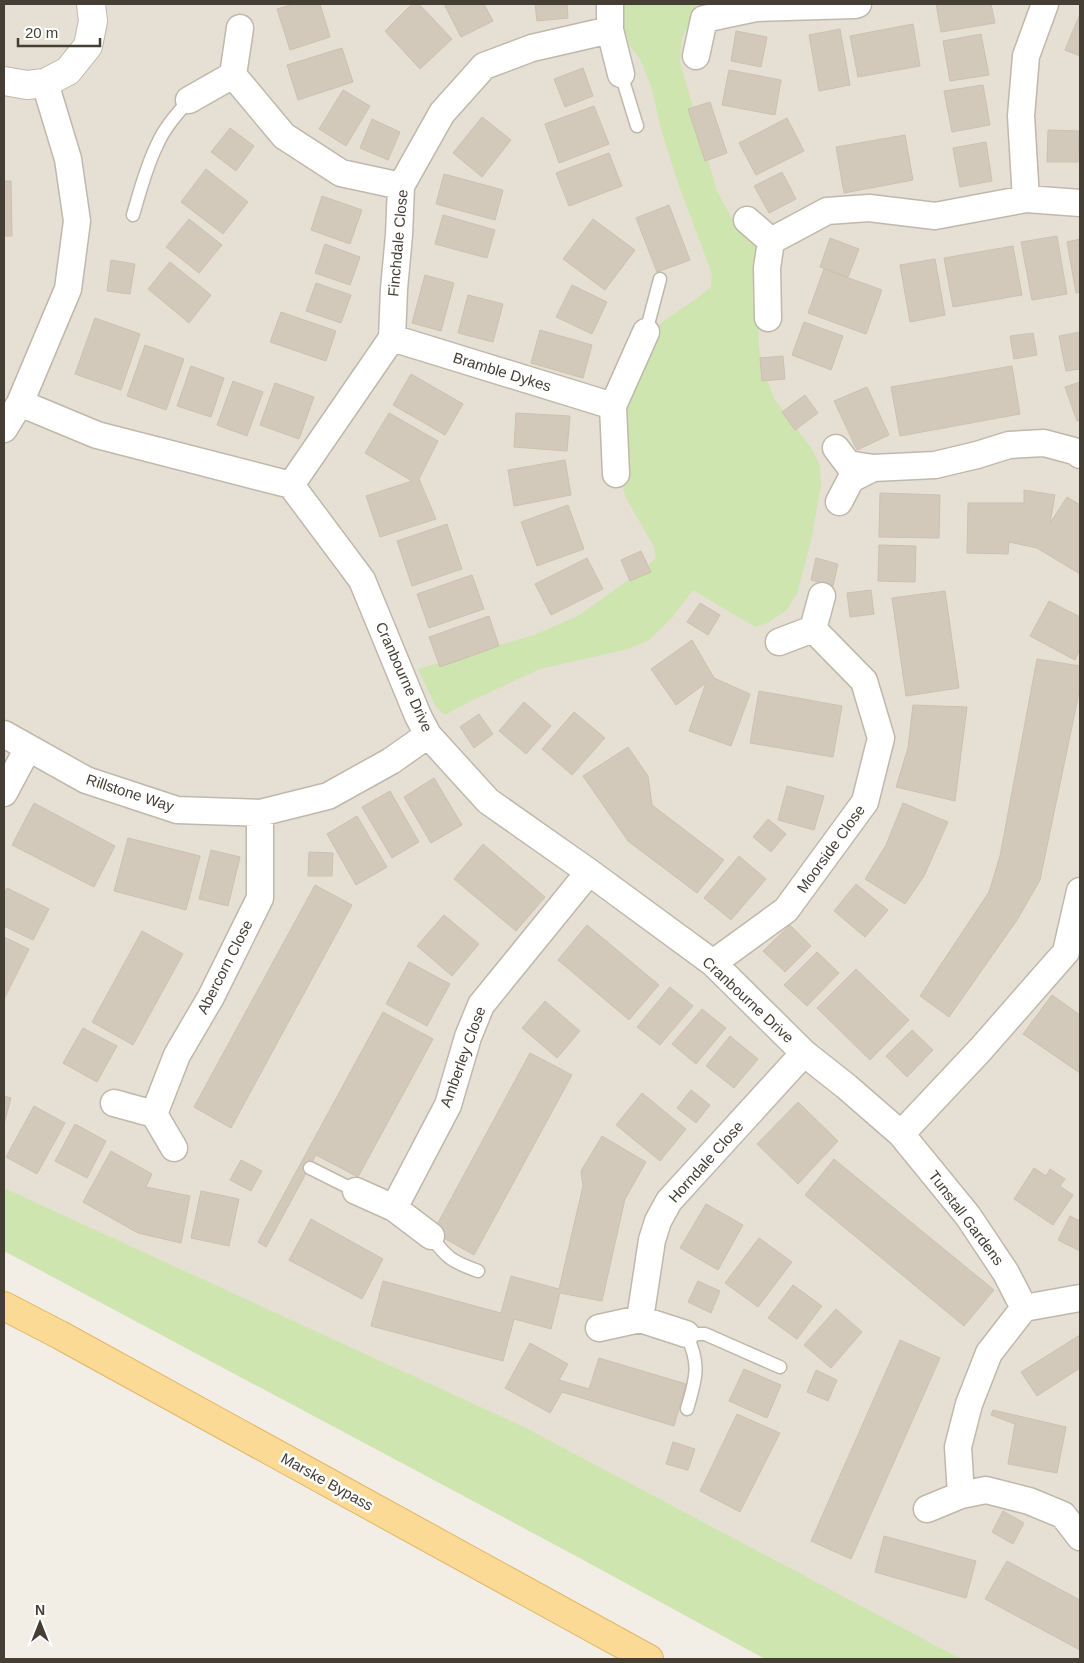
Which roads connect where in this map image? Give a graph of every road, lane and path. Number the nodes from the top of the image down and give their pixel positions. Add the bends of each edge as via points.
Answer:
1 (91, 4) edge
2 (610, 4) edge
3 (858, 4) edge
4 (1044, 4) edge
5 (701, 12) edge
6 (240, 28) dead end
7 (610, 30) junction
8 (696, 56) dead end
9 (621, 74) joint
10 (233, 75) junction
11 (4, 81) edge
12 (45, 83) junction
13 (189, 100) joint
14 (637, 126) dead end
15 (401, 186) junction
16 (1026, 198) junction
17 (1080, 203) edge
18 (133, 215) dead end
19 (747, 220) dead end
20 (772, 241) junction
21 (660, 279) dead end
22 (768, 318) dead end
23 (646, 332) joint
24 (392, 338) junction
25 (20, 403) junction
26 (613, 406) junction
27 (4, 428) edge
28 (836, 448) dead end
29 (1080, 455) edge
30 (873, 468) junction
31 (616, 474) dead end
32 (291, 485) junction
33 (840, 502) dead end
34 (822, 596) dead end
35 (813, 629) junction
36 (779, 642) dead end
37 (4, 734) edge
38 (428, 735) junction
39 (28, 748) junction
40 (4, 793) edge
41 (260, 812) junction
42 (589, 872) junction
43 (1080, 891) edge
44 (1073, 957) edge
45 (713, 964) junction
46 (804, 1053) junction
47 (114, 1103) dead end
48 (154, 1114) junction
49 (901, 1134) junction
50 (174, 1148) dead end
51 (310, 1168) dead end
52 (356, 1191) joint
53 (394, 1208) junction
54 (431, 1236) joint
55 (478, 1271) dead end
56 (1080, 1298) edge
57 (4, 1306) edge
58 (1024, 1308) junction
59 (640, 1319) junction
60 (598, 1328) dead end
61 (686, 1334) junction
62 (780, 1368) dead end
63 (687, 1409) dead end
64 (961, 1495) junction
65 (927, 1509) dead end
66 (1080, 1537) edge
67 (649, 1659) edge

1 - 12 street via 94,21 88,46 68,71
2 - 7 street
3 - 5 street
4 - 16 street via 1026,56 1023,86 1021,116
5 - 8 street
6 - 10 street
7 - 9 street
7 - 15 street, Finchdale Close via 532,48 484,66 442,113
9 - 14 lane
10 - 13 street
10 - 15 street via 284,136 341,173
11 - 12 street via 27,85
12 - 25 street via 68,159 77,221 68,289
13 - 18 lane via 157,143
15 - 24 street, Finchdale Close
16 - 17 street
16 - 20 street via 935,216 869,208 827,211
19 - 20 street
20 - 22 street via 768,268
21 - 23 lane
23 - 26 street
24 - 26 street, Bramble Dykes
24 - 32 street
25 - 27 street
25 - 32 street via 97,435
26 - 31 street
28 - 30 street via 848,464
29 - 30 street via 1044,443 1009,445 935,465
30 - 33 street via 851,478
32 - 38 street, Cranbourne Drive via 362,580
34 - 35 street
35 - 36 street
35 - 45 street, Moorside Close via 864,681 881,738 866,802 786,910
37 - 39 street, Rillstone Way
38 - 41 street, Rillstone Way via 391,761 328,796
38 - 42 street, Cranbourne Drive via 488,801
39 - 40 street
39 - 41 street, Rillstone Way via 86,780 177,810
41 - 48 street, Abercorn Close via 260,898 211,997 177,1054
42 - 45 street, Cranbourne Drive
42 - 53 street, Amberley Close via 480,1005 448,1105
43 - 44 street
44 - 49 street
45 - 46 street, Cranbourne Drive
46 - 49 street, Cranbourne Drive
46 - 59 street, Horndale Close via 669,1201 652,1240
47 - 48 street
48 - 50 street
49 - 58 street, Tunstall Gardens via 968,1216 1006,1273
51 - 52 lane
52 - 53 street
53 - 54 street
54 - 55 lane via 443,1254 457,1264
56 - 58 street
57 - 67 main road, Marske Bypass
58 - 64 street via 989,1353 969,1404 958,1447
59 - 60 street
59 - 61 street
61 - 62 lane via 705,1334
61 - 63 lane via 693,1348 696,1379
64 - 65 street
64 - 66 street via 986,1490 1029,1501 1063,1515

